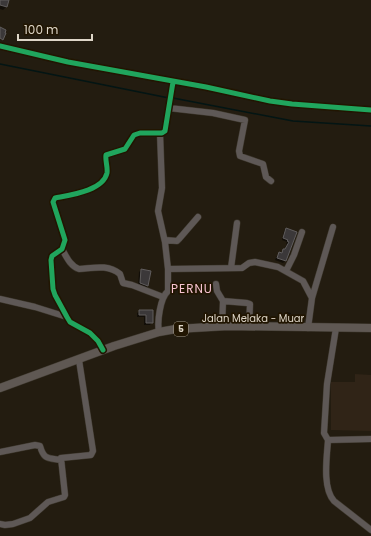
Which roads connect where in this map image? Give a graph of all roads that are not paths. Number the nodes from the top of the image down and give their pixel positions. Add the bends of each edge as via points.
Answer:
1 (0, 46) edge
2 (173, 82) junction
3 (169, 105) junction
4 (371, 110) edge
5 (160, 133) junction
6 (271, 181) dead end
7 (198, 217) dead end
8 (237, 223) dead end
9 (333, 227) dead end
10 (302, 232) dead end
11 (165, 240) junction
12 (62, 249) junction
13 (232, 268) junction
14 (168, 269) junction
15 (286, 271) junction
16 (318, 277) junction
17 (216, 284) dead end
18 (305, 285) junction
19 (163, 297) junction
20 (312, 298) junction
21 (0, 299) edge
22 (223, 301) junction
23 (67, 318) junction
24 (222, 327) junction
25 (249, 327) junction
26 (158, 328) junction
27 (308, 328) junction
28 (336, 328) junction
29 (371, 328) edge
30 (103, 350) junction
31 (79, 360) junction
32 (0, 388) edge
33 (328, 440) junction
34 (371, 440) edge
35 (0, 452) edge
36 (61, 460) junction
37 (0, 524) edge
38 (371, 530) edge

1 - 2 street
2 - 3 street
2 - 4 street via 292,104
3 - 5 street via 166,131
3 - 6 street via 245,120 240,156 263,164 266,177
5 - 11 street via 162,188 158,211
5 - 12 street via 134,135 125,149 106,155 107,172 98,185 54,200 65,240
7 - 11 street via 177,241
8 - 13 street
9 - 16 street
10 - 15 street
11 - 14 street
12 - 19 street via 75,268 109,268 120,274 123,283
12 - 23 street via 52,256 51,260 53,289
13 - 14 street
13 - 15 street via 242,268 255,262
14 - 19 street via 168,291
15 - 18 street
16 - 18 street
16 - 20 street
17 - 22 street via 216,291
18 - 20 street
19 - 26 street
20 - 27 street
21 - 23 street
22 - 24 street
22 - 25 street via 250,304
23 - 30 street via 90,333
24 - 25 main road, Jalan Melaka - Muar / 5
24 - 26 main road, Jalan Melaka - Muar / 5
25 - 27 main road, Jalan Melaka - Muar / 5
26 - 30 main road, Jalan Melaka - Muar / 5
27 - 28 main road, Jalan Melaka - Muar / 5
28 - 29 main road, Jalan Melaka - Muar / 5
28 - 33 street via 327,384 324,433
30 - 31 main road, Jalan Melaka - Muar / 5
31 - 32 main road, Jalan Melaka - Muar / 5
31 - 36 street via 94,451 91,455
33 - 34 street
33 - 38 street via 327,486 330,498
35 - 36 street via 35,445 40,446 46,458
36 - 37 street via 64,497 48,502 30,518 13,524

